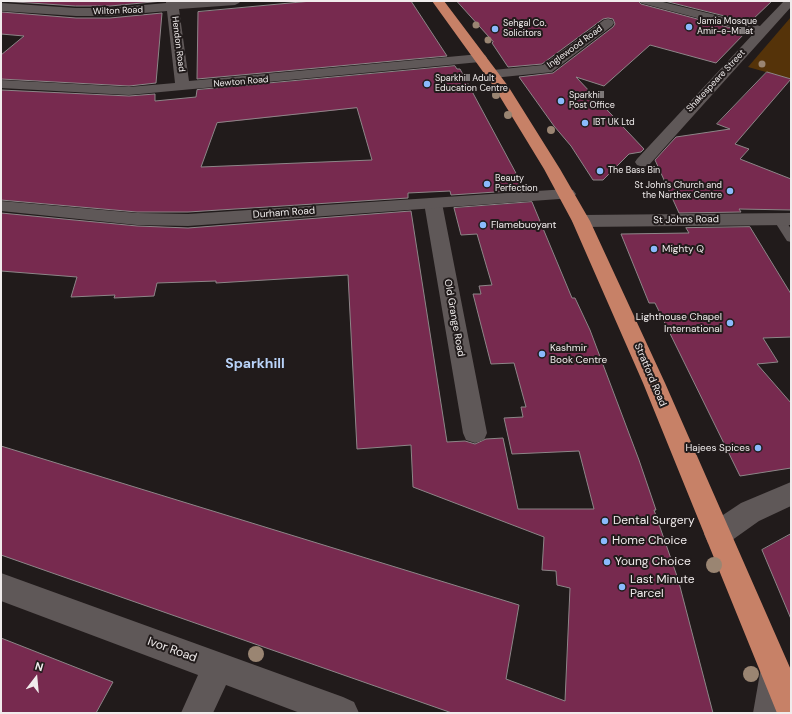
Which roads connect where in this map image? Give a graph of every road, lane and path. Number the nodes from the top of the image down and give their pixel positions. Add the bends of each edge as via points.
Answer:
1 (235, 1) edge
2 (438, 1) edge
3 (645, 1) edge
4 (790, 1) edge
5 (173, 4) edge
6 (1, 6) edge
7 (608, 23) dead end
8 (763, 31) junction
9 (480, 58) junction
10 (493, 74) junction
11 (1, 84) edge
12 (183, 86) junction
13 (643, 162) dead end
14 (567, 194) junction
15 (434, 202) junction
16 (1, 206) edge
17 (785, 219) edge
18 (581, 221) junction
19 (791, 238) edge
20 (475, 433) dead end
21 (791, 494) edge
22 (718, 534) junction
23 (1, 587) edge
24 (218, 668) junction
25 (776, 673) junction
26 (791, 707) edge
27 (197, 713) edge
28 (343, 713) edge
29 (769, 713) edge

1 - 5 street, Wilton Road
2 - 9 highway, Stratford Road
3 - 8 street
4 - 8 street, Shakespeare Street
5 - 6 street, Wilton Road via 103,12
5 - 12 street, Hendon Road
7 - 10 street, Inglewood Road via 546,69
8 - 13 street, Shakespeare Street
9 - 10 highway, Stratford Road
9 - 12 street, Newton Road
10 - 14 highway, Stratford Road
11 - 12 street, Newton Road via 129,91
14 - 15 street, Durham Road
14 - 18 highway, Stratford Road
15 - 16 street, Durham Road via 188,220 137,219
15 - 20 street, Old Grange Road
17 - 18 street, St Johns Road
17 - 19 lane
18 - 22 highway, Stratford Road
21 - 22 street via 750,512
22 - 25 highway, Stratford Road
23 - 24 street, Ivor Road
24 - 27 street
24 - 28 street, Ivor Road
25 - 26 highway, Stratford Road
25 - 29 street

